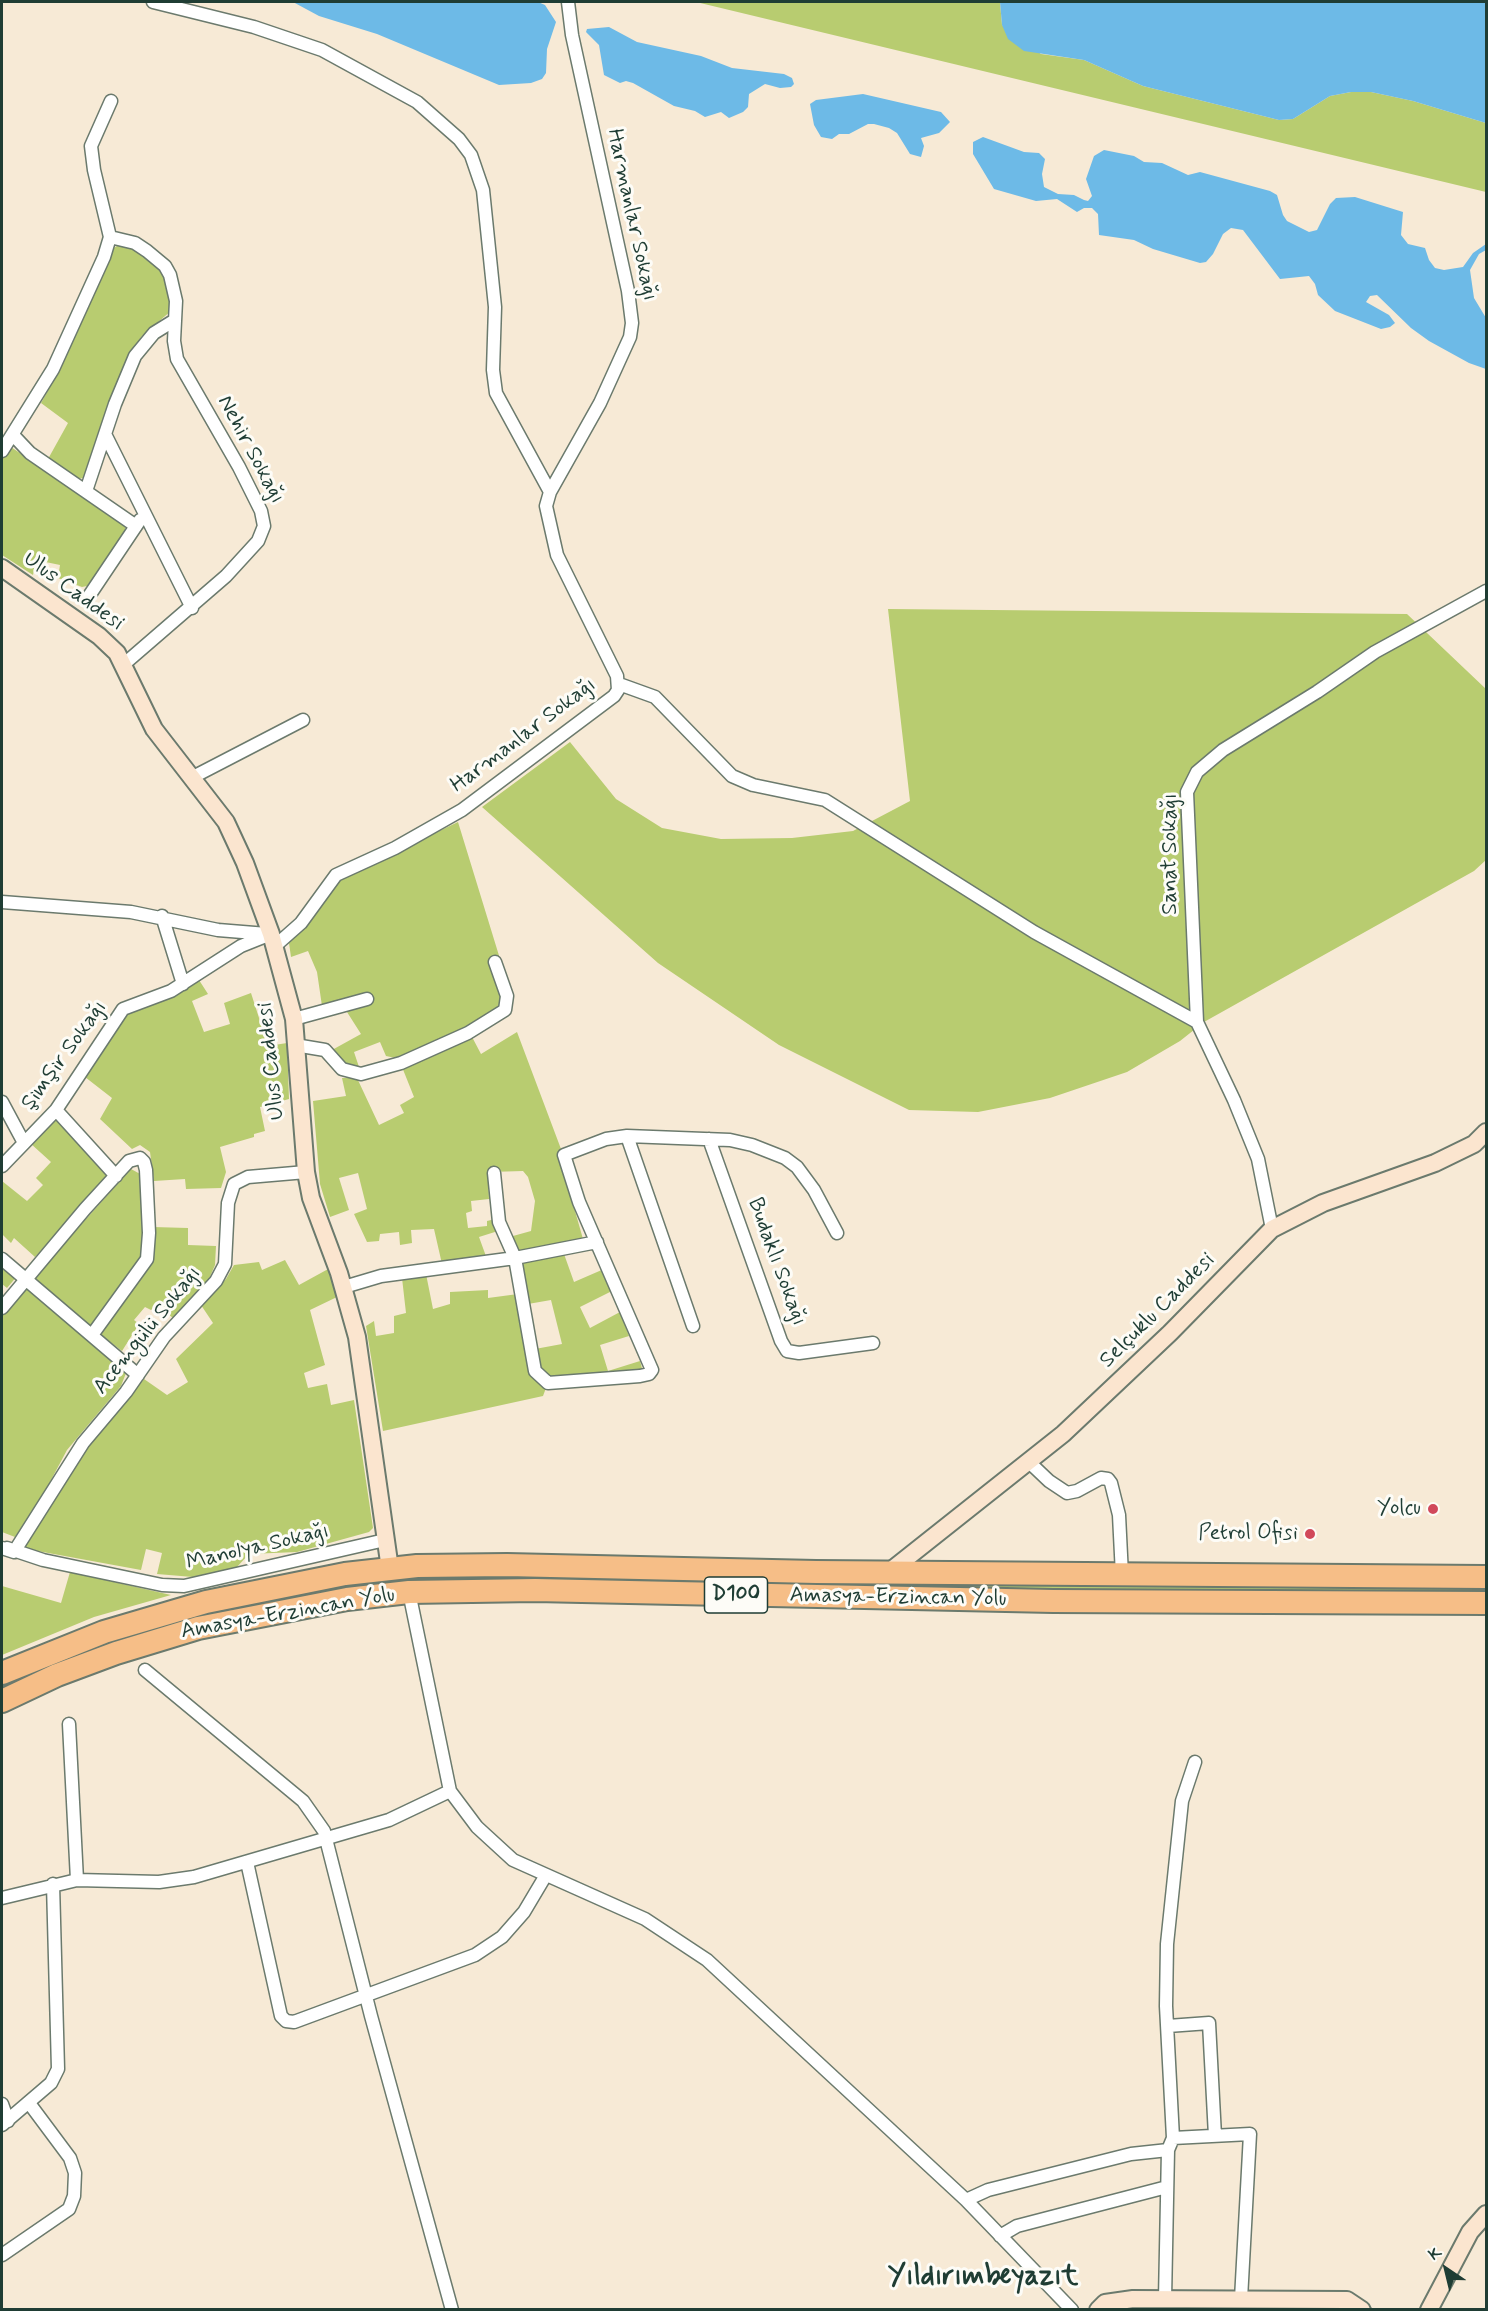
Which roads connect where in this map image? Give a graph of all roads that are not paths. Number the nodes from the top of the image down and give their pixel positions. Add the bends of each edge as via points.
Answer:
1 (153, 2) edge
2 (568, 2) edge
3 (111, 101) dead end
4 (110, 237) junction
5 (175, 320) junction
6 (105, 434) junction
7 (13, 435) junction
8 (2, 451) edge
9 (86, 491) junction
10 (550, 492) junction
11 (144, 514) junction
12 (136, 525) junction
13 (2, 568) edge
14 (1486, 591) edge
15 (89, 596) dead end
16 (192, 608) junction
17 (123, 665) junction
18 (619, 684) junction
19 (303, 720) dead end
20 (193, 777) junction
21 (2, 902) edge
22 (162, 916) junction
23 (273, 940) junction
24 (495, 962) dead end
25 (183, 984) junction
26 (367, 999) dead end
27 (294, 1019) junction
28 (1197, 1022) junction
29 (295, 1045) junction
30 (2, 1102) edge
31 (56, 1110) junction
32 (1486, 1132) edge
33 (627, 1137) junction
34 (709, 1139) junction
35 (24, 1143) junction
36 (2, 1166) edge
37 (306, 1172) junction
38 (494, 1173) dead end
39 (116, 1176) junction
40 (1272, 1229) junction
41 (837, 1233) dead end
42 (597, 1242) junction
43 (515, 1258) junction
44 (2, 1259) edge
45 (25, 1278) junction
46 (344, 1287) junction
47 (2, 1308) edge
48 (693, 1326) dead end
49 (93, 1335) junction
50 (873, 1343) dead end
51 (138, 1375) junction
52 (1029, 1462) junction
53 (385, 1540) junction
54 (2, 1544) edge
55 (2, 1548) edge
56 (14, 1552) junction
57 (390, 1569) junction
58 (889, 1572) junction
59 (1122, 1575) junction
60 (1486, 1577) edge
61 (409, 1592) junction
62 (1486, 1603) edge
63 (145, 1670) dead end
64 (2, 1674) edge
65 (2, 1701) edge
66 (69, 1724) dead end
67 (1195, 1762) dead end
68 (450, 1791) junction
69 (327, 1840) junction
70 (247, 1862) junction
71 (546, 1875) junction
72 (77, 1880) junction
73 (53, 1884) junction
74 (2, 1898) edge
75 (366, 1996) junction
76 (1168, 2026) junction
77 (29, 2103) junction
78 (2, 2104) edge
79 (5, 2123) edge
80 (1215, 2136) junction
81 (1170, 2144) junction
82 (1167, 2187) junction
83 (966, 2200) junction
84 (1486, 2214) edge
85 (1000, 2236) junction
86 (2, 2256) edge
87 (1165, 2299) junction
88 (1241, 2299) junction
89 (1103, 2307) edge
90 (452, 2310) edge
91 (1072, 2310) edge
92 (1362, 2310) edge
93 (1429, 2310) edge

1 - 10 street via 254,27 322,50 417,102 459,139 471,155 483,190 495,307 496,393
2 - 10 street, Harmanlar Sokağı via 632,323 630,337 600,403
3 - 4 street via 91,146
4 - 5 street, Nehir Sokağı via 135,243 165,266 174,287
4 - 7 street via 99,272 54,369
5 - 6 street via 154,333 135,356
5 - 16 street, Nehir Sokağı via 174,350 180,368 239,468 261,511 264,526 250,552
6 - 9 street
6 - 11 street
7 - 8 street
7 - 9 street via 30,453
9 - 12 street
10 - 18 street, Harmanlar Sokağı via 546,506 557,555
11 - 12 street
11 - 16 street
12 - 15 street
13 - 17 street, Ulus Caddesi via 99,636 117,652
14 - 28 street, Sanat Sokağı via 1375,652 1223,750 1197,772 1187,792
16 - 17 street, Nehir Sokağı
17 - 20 street, Ulus Caddesi via 154,729
18 - 23 street, Harmanlar Sokağı via 614,696 476,800 395,848 336,875 301,923
18 - 28 street via 655,697 732,776 825,800 1034,932
19 - 20 street
20 - 23 street, Ulus Caddesi via 235,838
21 - 22 street
22 - 23 street
22 - 25 street
23 - 25 street, Şimşir Sokağı via 233,951
23 - 27 street, Ulus Caddesi
24 - 29 street via 507,996 505,1010 468,1033 410,1059 361,1074 342,1069 325,1050
25 - 31 street, Şimşir Sokağı via 117,1014
26 - 27 street
27 - 29 street, Ulus Caddesi
28 - 40 street, Sanat Sokağı via 1258,1159
29 - 37 street, Ulus Caddesi
30 - 35 street, Şimşir Sokağı
31 - 35 street, Şimşir Sokağı
31 - 39 street
32 - 40 street, Selçuklu Caddesi via 1474,1144 1435,1163 1323,1203
33 - 34 street
33 - 42 street via 606,1139 564,1155
33 - 48 street
34 - 41 street via 752,1145 785,1158 814,1190
34 - 50 street, Budaklı Sokağı via 787,1351 799,1353
35 - 36 street, Şimşir Sokağı
37 - 46 street, Ulus Caddesi via 311,1198
37 - 51 street, Acemgülü Sokağı via 248,1177 234,1184 229,1195 222,1272 164,1337
38 - 43 street via 499,1222
39 - 45 street
39 - 49 street via 134,1158 144,1162 149,1249 143,1265
40 - 52 street, Selçuklu Caddesi via 1105,1396
42 - 43 street
42 - 43 street via 652,1370 649,1374 557,1383 541,1378 532,1359
43 - 46 street via 381,1276
44 - 45 street
45 - 47 street
45 - 49 street
46 - 53 street, Ulus Caddesi via 361,1358
49 - 51 street
51 - 56 street, Acemgülü Sokağı via 83,1443
52 - 58 street, Selçuklu Caddesi
52 - 59 street via 1067,1492 1101,1478 1108,1479 1119,1515
53 - 56 street, Manolya Sokağı via 184,1586 162,1585
53 - 57 street, Ulus Caddesi
54 - 56 street, Manolya Sokağı
55 - 56 street
57 - 58 highway, Amasya-Erzincan Yolu / D100 via 507,1565
57 - 64 highway, Amasya-Erzincan Yolu / D100 via 185,1607 104,1632
58 - 59 highway, Amasya-Erzincan Yolu / D100
59 - 60 highway, Amasya-Erzincan Yolu / D100
61 - 62 highway, Amasya-Erzincan Yolu / D100 via 535,1590 1053,1601
61 - 65 highway, Amasya-Erzincan Yolu / D100 via 337,1601 153,1640 57,1675
61 - 68 street
63 - 69 street via 303,1801
66 - 72 street
67 - 76 street via 1182,1800 1169,1923
68 - 69 street via 389,1820
68 - 71 street via 477,1827 513,1860
69 - 70 street
69 - 75 street
70 - 72 street via 177,1880
70 - 75 street via 281,2016 294,2022
71 - 75 street via 524,1912 502,1937 475,1954
71 - 83 street via 645,1919 707,1960
72 - 73 street
73 - 74 street
73 - 77 street via 59,2061 51,2083
75 - 90 street
76 - 80 street via 1209,2023
76 - 81 street
77 - 79 street
77 - 86 street via 66,2151 75,2174 75,2189 69,2209
78 - 79 street
80 - 81 street
80 - 88 street via 1250,2134
81 - 82 street
81 - 83 street via 988,2190
82 - 85 street via 1017,2226
82 - 87 street
83 - 85 street
84 - 93 street via 1470,2232
85 - 91 street
87 - 88 street
87 - 89 street via 1133,2299
88 - 92 street via 1347,2300

